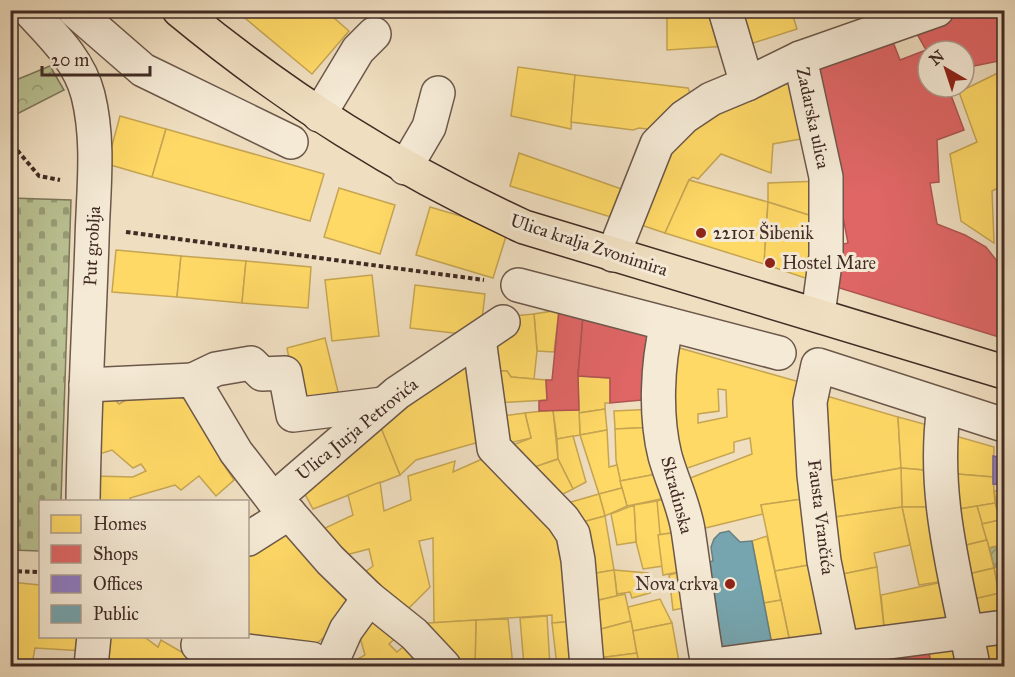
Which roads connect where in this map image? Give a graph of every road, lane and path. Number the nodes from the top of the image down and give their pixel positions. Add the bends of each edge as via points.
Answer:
1 (28, 10) edge
2 (74, 10) edge
3 (725, 10) edge
4 (937, 10) edge
5 (183, 12) edge
6 (374, 34) dead end
7 (800, 58) junction
8 (747, 84) junction
9 (438, 93) dead end
10 (318, 115) junction
11 (291, 142) dead end
12 (10, 150) edge
13 (405, 168) junction
14 (96, 186) junction
15 (92, 227) junction
16 (613, 255) junction
17 (509, 308) junction
18 (818, 314) junction
19 (667, 324) junction
20 (779, 353) dead end
21 (1005, 372) edge
22 (193, 380) junction
23 (86, 385) junction
24 (383, 404) junction
25 (944, 406) junction
26 (1005, 425) edge
27 (83, 500) edge
28 (281, 506) junction
29 (249, 538) edge
30 (10, 572) edge
31 (39, 572) edge
32 (369, 598) junction
33 (1005, 627) edge
34 (966, 631) junction
35 (94, 638) edge
36 (197, 649) edge
37 (848, 657) edge
38 (91, 666) edge
39 (318, 666) edge
40 (330, 666) edge
41 (444, 666) edge
42 (587, 666) edge
43 (707, 666) edge
44 (973, 666) edge

1 - 14 street, Put groblja via 63,46 88,96
2 - 11 street via 143,70
3 - 8 street
4 - 7 street
5 - 10 main road, Ulica kralja Zvonimira
6 - 10 street via 358,50
7 - 8 street, Zadarska ulica
7 - 18 street, Zadarska ulica via 826,177 826,256
8 - 16 street, Zadarska ulica via 711,99 684,117 657,144
9 - 13 street via 429,126
10 - 13 main road, Ulica kralja Zvonimira
12 - 14 path via 17,150 39,176
13 - 16 main road, Ulica kralja Zvonimira via 524,227
14 - 15 street, Put groblja
15 - 17 path
15 - 23 street, Put groblja
16 - 18 main road, Ulica kralja Zvonimira
17 - 19 street
17 - 24 street, Ulica Jurja Petrovića
17 - 42 street via 494,448 573,534
18 - 21 main road, Ulica kralja Zvonimira
19 - 20 street
19 - 43 street, Skradinska via 662,342 661,435 688,528
22 - 23 street
22 - 24 street via 216,369 251,363 262,374 285,373 293,415
22 - 28 street via 236,452
23 - 27 street, Put groblja
24 - 28 street, Ulica Jurja Petrovića
25 - 26 street
25 - 34 street via 939,472 942,510
25 - 37 street, Fausta Vrančića via 818,365 810,402 818,518 840,639
28 - 29 street, Ulica Jurja Petrovića
28 - 32 street
30 - 31 path
32 - 40 street via 346,630
32 - 41 street via 414,634
33 - 34 street
34 - 37 street
34 - 44 street
35 - 38 street
36 - 39 street via 312,659
37 - 43 street

